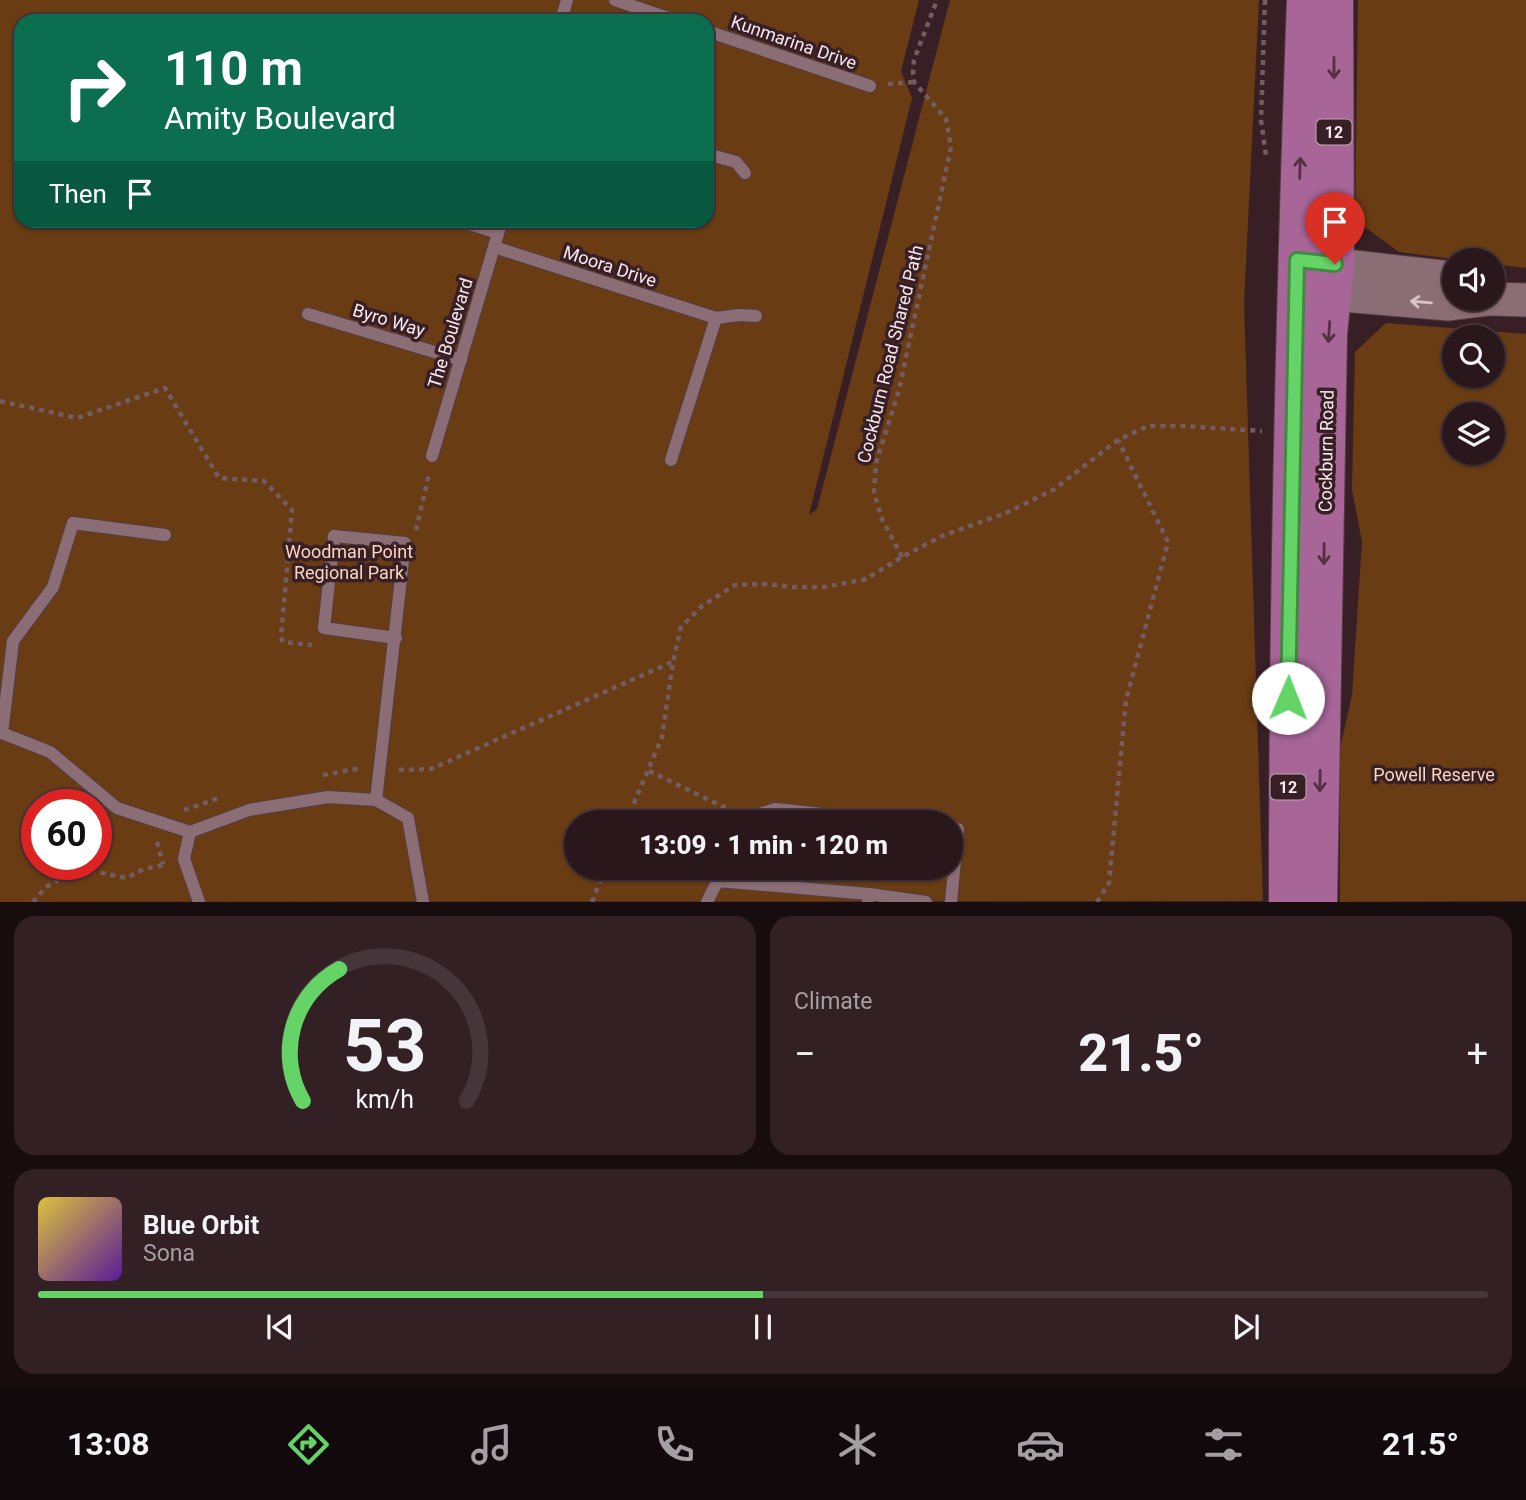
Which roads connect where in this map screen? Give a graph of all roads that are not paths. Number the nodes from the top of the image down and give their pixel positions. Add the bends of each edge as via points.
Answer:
1 (615, 0) edge
2 (1306, 0) edge
3 (1334, 0) edge
4 (656, 14) edge
5 (714, 33) edge
6 (870, 86) road end
7 (714, 156) edge
8 (745, 173) dead end
9 (500, 228) edge
10 (494, 247) junction
11 (1315, 277) junction
12 (1442, 277) edge
13 (1442, 303) edge
14 (308, 314) dead end
15 (756, 316) dead end
16 (716, 318) junction
17 (461, 360) junction
18 (432, 456) road end
19 (671, 460) dead end
20 (165, 535) dead end
21 (396, 638) junction
22 (376, 800) junction
23 (190, 832) junction
24 (953, 880) edge
25 (717, 881) joint
26 (868, 898) edge
27 (199, 901) edge
28 (423, 901) edge
29 (706, 901) edge
30 (926, 901) edge
31 (951, 901) edge
32 (1288, 901) edge
33 (1318, 901) edge

1 - 4 lane
11 -> 2 main road, Cockburn Road / 12
3 -> 11 main road, Cockburn Road / 12
5 - 6 lane, Kunmarina Drive
7 - 8 lane via 736,162
9 - 10 lane, The Boulevard
10 - 16 lane, Moora Drive
10 - 17 lane, The Boulevard
11 - 12 street
13 -> 11 street
11 - 32 main road, Cockburn Road / 12 via 1288,659
11 -> 33 main road, Cockburn Road / 12 via 1328,346
14 - 17 lane, Byro Way
15 - 16 lane, Moora Drive
16 - 19 lane
17 - 18 lane, The Boulevard
20 - 23 lane via 73,523 53,587 13,641 2,733 50,752 117,808
21 - 21 lane via 405,543 334,536 324,628
21 - 22 lane
22 - 23 lane via 328,797 249,810
22 - 28 lane via 408,818
23 - 27 lane via 184,859
24 - 31 lane
25 - 26 lane
25 - 29 lane
26 - 30 lane

